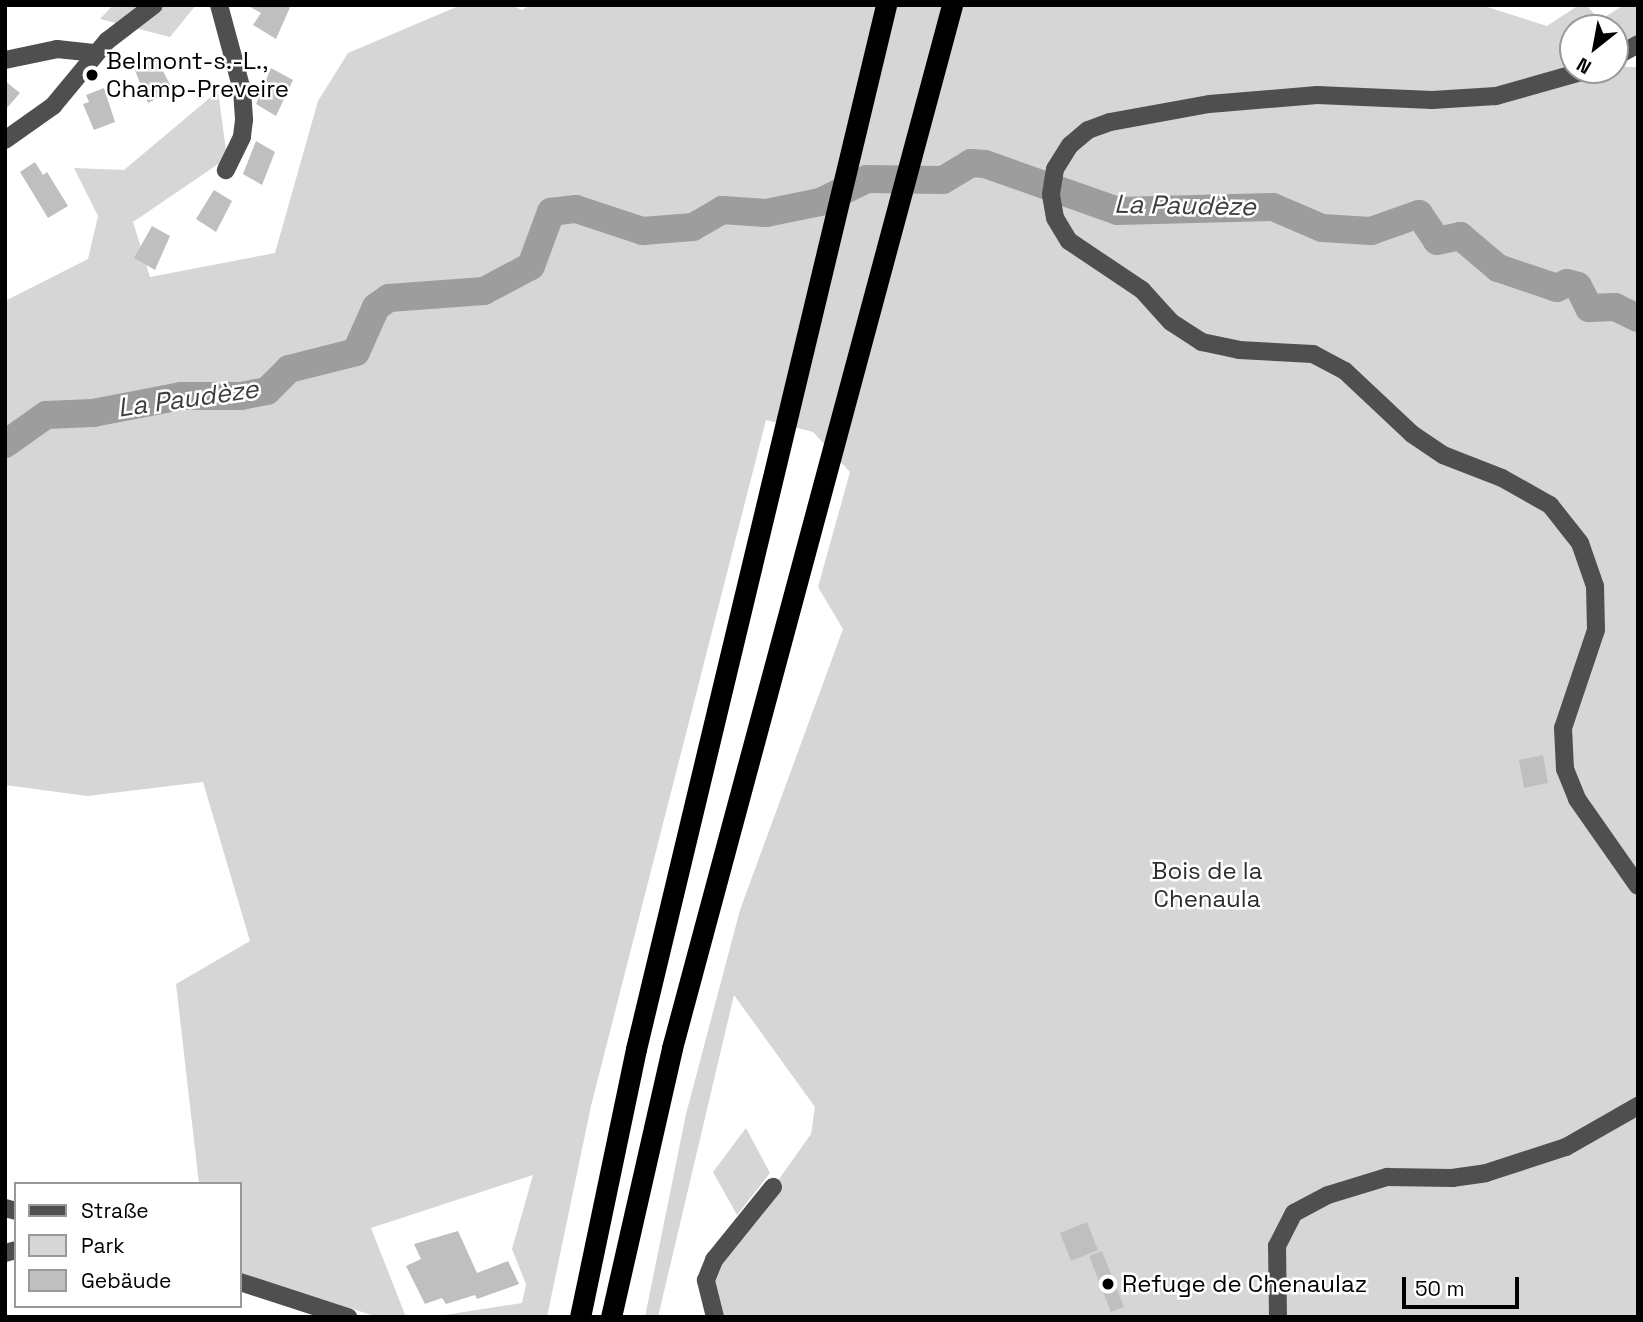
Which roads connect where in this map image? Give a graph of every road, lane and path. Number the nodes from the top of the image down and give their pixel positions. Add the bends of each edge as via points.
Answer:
1 (154, 5) edge
2 (219, 5) edge
3 (886, 5) edge
4 (952, 5) edge
5 (96, 54) junction
6 (5, 60) edge
7 (1559, 78) edge
8 (5, 140) edge
9 (226, 170) dead end
10 (1638, 886) edge
11 (1638, 1106) edge
12 (773, 1187) dead end
13 (242, 1283) edge
14 (348, 1317) edge
15 (580, 1317) edge
16 (611, 1317) edge
17 (715, 1317) edge
18 (1278, 1317) edge

1 - 5 street
2 - 9 street via 242,90 244,120 242,137
3 - 15 highway via 636,1049
4 - 16 highway via 668,1061
5 - 6 street via 57,49
5 - 8 street via 53,106
7 - 10 street via 1496,96 1432,100 1317,94 1196,106 1088,130 1070,145 1055,169 1051,195 1055,218 1069,241 1142,290 1171,322 1202,342 1239,350 1313,354 1345,371 1412,435 1550,505 1580,543 1595,586 1596,630 1563,727 1565,769 1577,799
11 - 18 street via 1566,1147 1507,1167 1452,1178 1387,1177 1328,1195 1294,1213 1277,1246
12 - 17 street via 714,1260 706,1280
13 - 14 street

